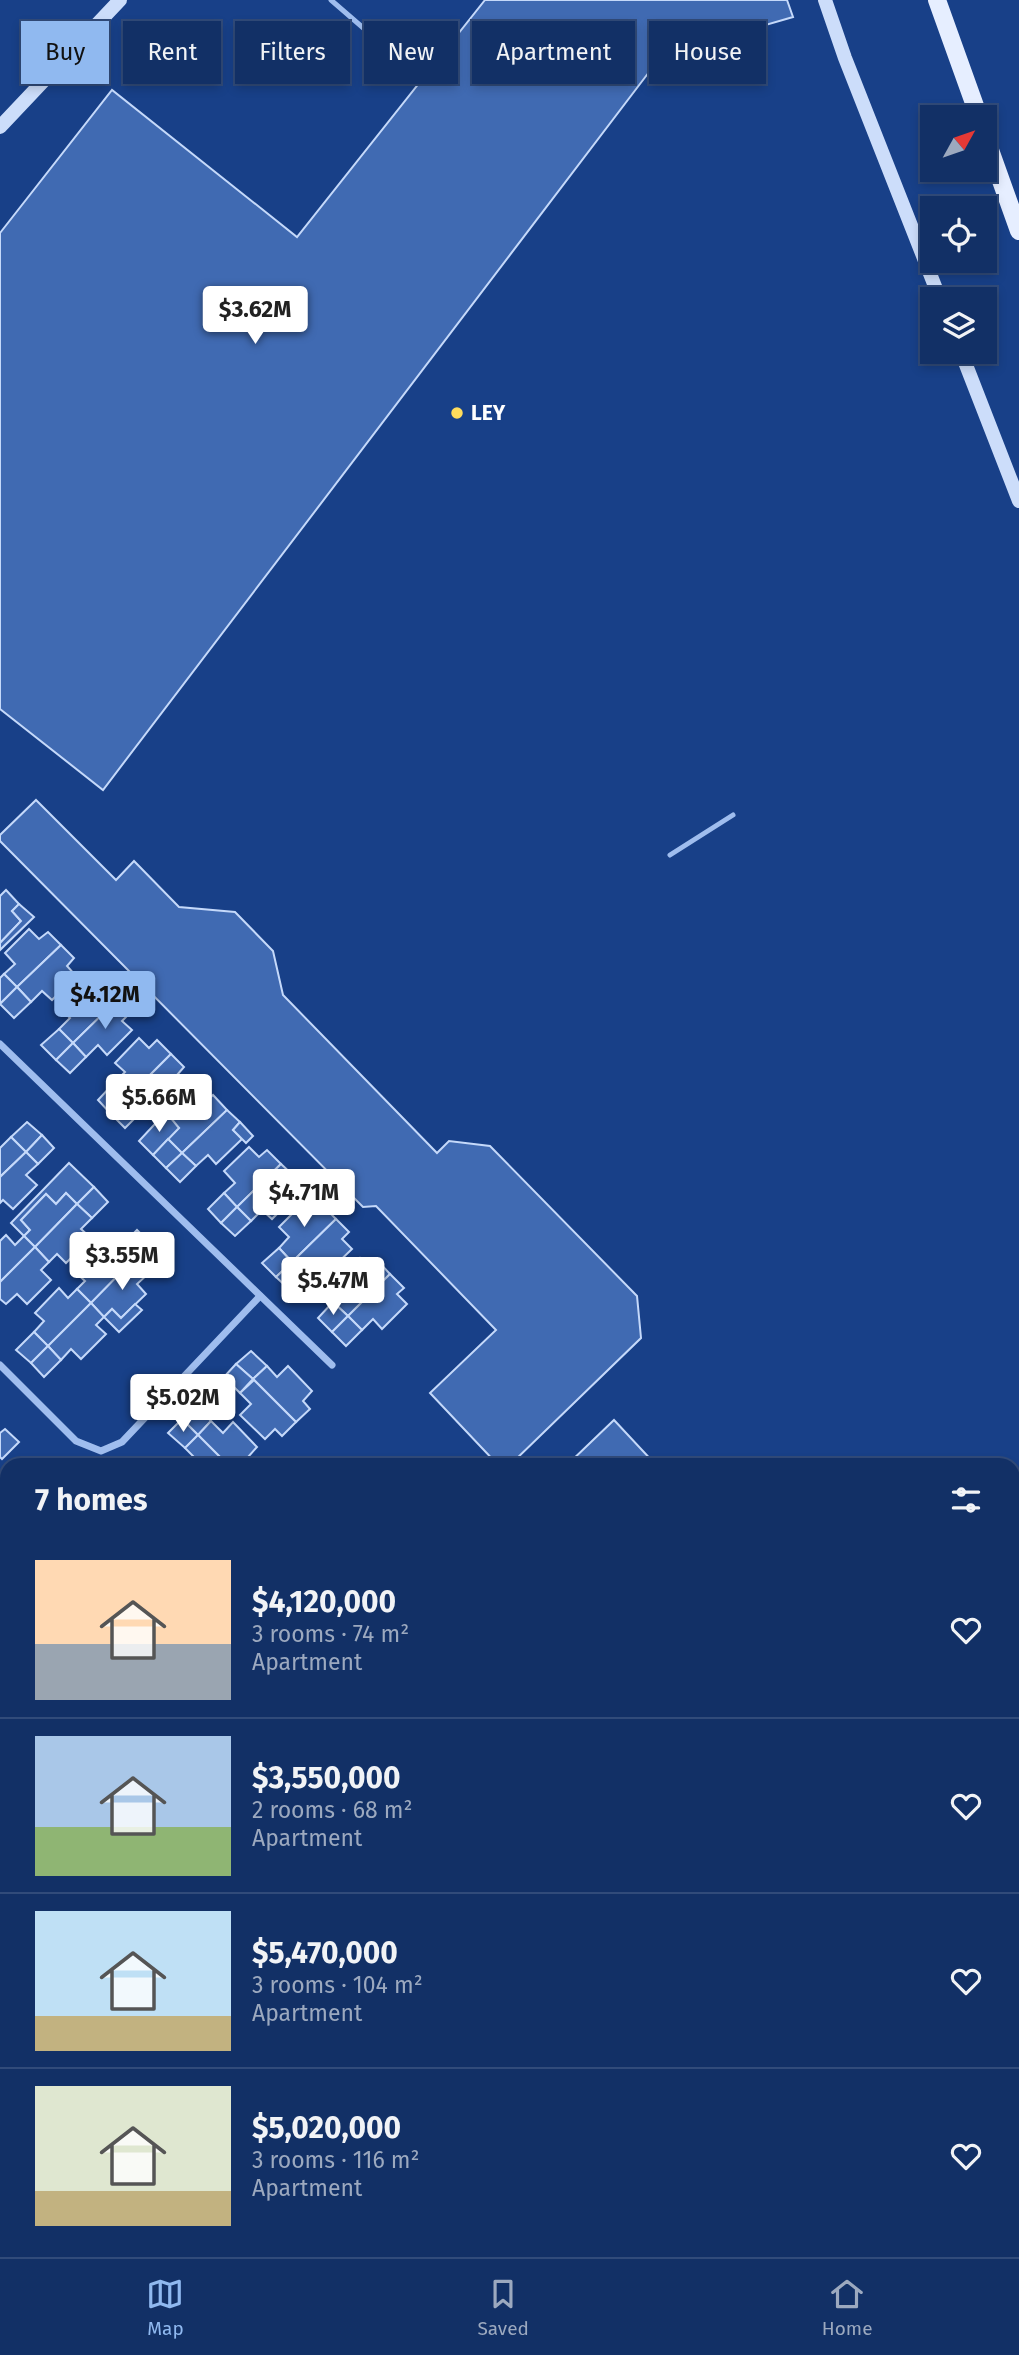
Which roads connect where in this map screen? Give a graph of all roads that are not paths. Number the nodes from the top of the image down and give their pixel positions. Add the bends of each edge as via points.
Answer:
1 (120, 0) edge
2 (331, 0) edge
3 (825, 0) edge
4 (937, 0) edge
5 (364, 29) edge
6 (975, 105) edge
7 (0, 127) edge
8 (998, 172) edge
9 (1019, 231) edge
10 (935, 287) edge
11 (966, 364) edge
12 (1019, 501) edge
13 (733, 815) dead end
14 (670, 855) dead end
15 (0, 1044) edge
16 (260, 1296) junction
17 (0, 1365) edge
18 (332, 1365) dead end

1 - 7 street
2 - 5 lane
3 - 10 street
4 - 6 main road
8 - 9 main road
11 - 12 street
13 - 14 lane
15 - 16 street
16 - 17 street via 122,1442 101,1451 76,1441
16 - 18 street

